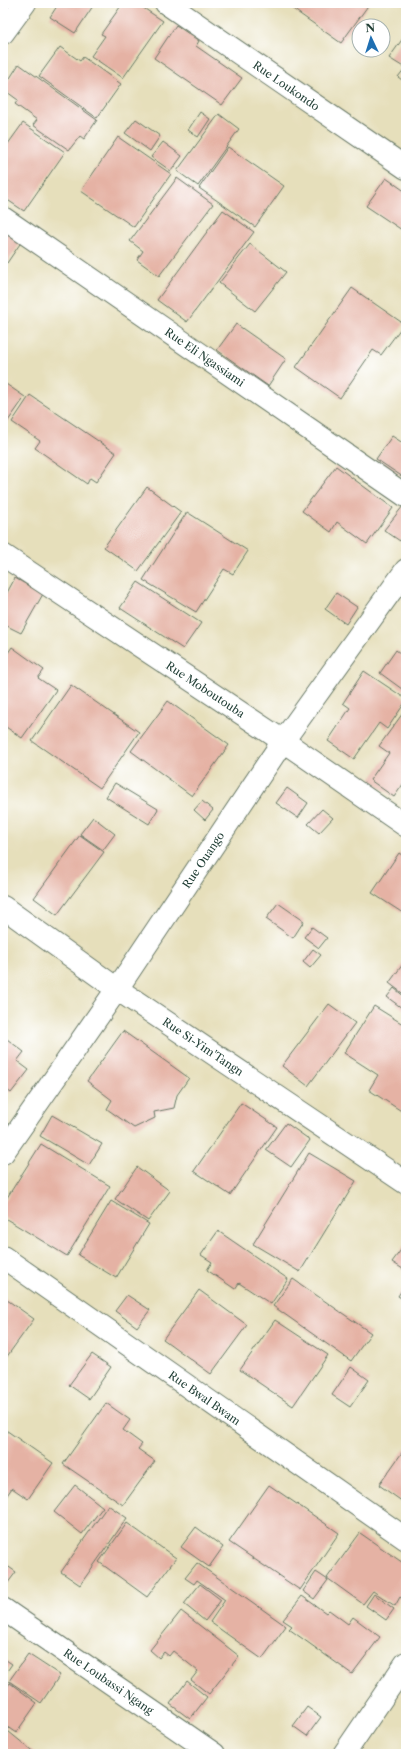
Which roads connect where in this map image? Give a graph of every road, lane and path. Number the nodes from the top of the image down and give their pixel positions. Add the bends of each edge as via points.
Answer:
1 (25, 3) edge
2 (166, 3) edge
3 (3, 33) edge
4 (406, 168) edge
5 (3, 218) edge
6 (406, 496) edge
7 (3, 556) edge
8 (406, 570) edge
9 (283, 741) junction
10 (406, 826) edge
11 (3, 907) edge
12 (118, 989) junction
13 (3, 1153) edge
14 (406, 1183) edge
15 (3, 1257) edge
16 (406, 1539) edge
17 (3, 1609) edge
18 (406, 1663) edge
19 (214, 1754) edge
20 (344, 1754) edge

1 - 3 street
2 - 4 street, Rue Loukondo
5 - 6 street, Rue Eli Ngassiami
7 - 9 street, Rue Moboutouba
8 - 9 street, Rue Ouango
9 - 10 street, Rue Moboutouba
9 - 12 street, Rue Ouango
11 - 12 street, Rue Si-Yim'Tangn
12 - 13 street, Rue Ouango
12 - 14 street, Rue Si-Yim'Tangn
15 - 16 street, Rue Bwal Bwam
17 - 19 street, Rue Loubassi Ngang
18 - 20 street

